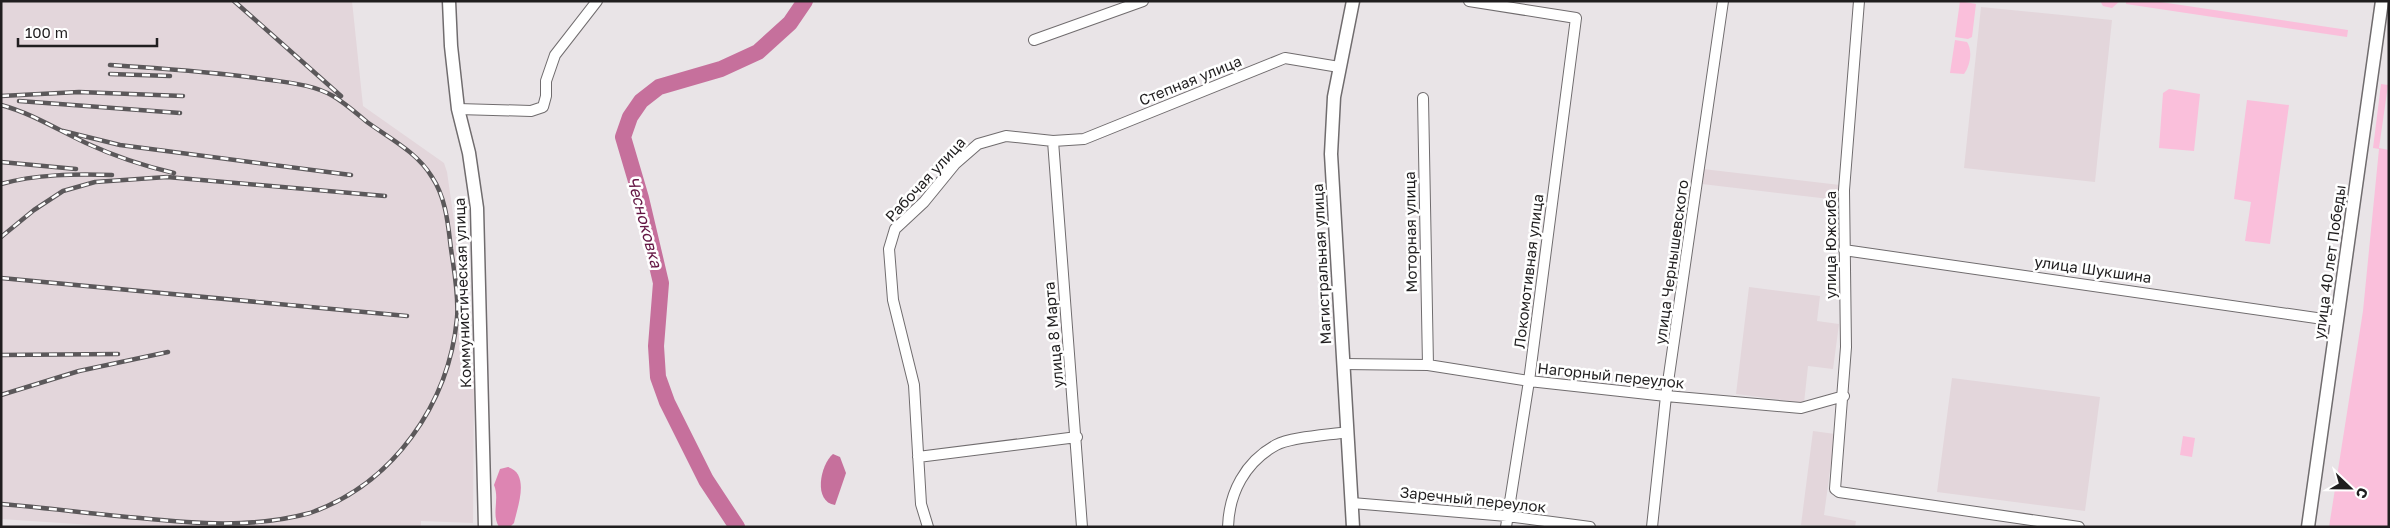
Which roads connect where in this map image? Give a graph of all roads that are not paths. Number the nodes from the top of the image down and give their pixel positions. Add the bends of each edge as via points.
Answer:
1 (449, 1) edge
2 (597, 1) edge
3 (1143, 1) edge
4 (1353, 1) edge
5 (1468, 1) edge
6 (1724, 1) edge
7 (1859, 1) edge
8 (2382, 1) edge
9 (1034, 40) dead end
10 (1339, 67) junction
11 (1423, 98) dead end
12 (458, 109) junction
13 (1053, 141) junction
14 (1844, 250) junction
15 (2337, 320) junction
16 (1344, 364) junction
17 (1428, 366) junction
18 (1529, 381) junction
19 (1666, 396) junction
20 (1844, 396) junction
21 (1348, 432) junction
22 (1076, 437) junction
23 (918, 457) junction
24 (1352, 503) junction
25 (1506, 522) edge
26 (485, 527) edge
27 (928, 527) edge
28 (1082, 527) edge
29 (1228, 527) edge
30 (1353, 527) edge
31 (1590, 527) edge
32 (1652, 527) edge
33 (2079, 527) edge
34 (2308, 527) edge

1 - 12 street, Коммунистическая улица
2 - 12 street via 555,55 546,81 543,107 531,111
3 - 9 street
4 - 10 street, Магистральная улица
5 - 18 street, Локомотивная улица via 1576,18
6 - 19 street, улица Чернышевского
7 - 14 street, улица Южсиба via 1844,190
8 - 15 street, улица 40 лет Победы
10 - 13 street, Степная улица via 1285,58 1084,140
10 - 16 street, Магистральная улица via 1331,154
11 - 17 street, Моторная улица
12 - 26 street, Коммунистическая улица via 469,153 477,208
13 - 22 street, улица 8 Марта
13 - 23 street, Рабочая улица via 1006,136 978,144 895,229 889,249 893,300 914,385
14 - 15 street, улица Шукшина
14 - 20 street, улица Южсиба
15 - 34 street, улица 40 лет Победы
16 - 17 street, Нагорный переулок
16 - 21 street, Магистральная улица
17 - 18 street, Нагорный переулок
18 - 19 street, Нагорный переулок
18 - 25 street, Локомотивная улица
19 - 20 street, Нагорный переулок via 1801,408
19 - 32 street, улица Чернышевского
20 - 33 street, улица Южсиба via 1835,489 1839,492
21 - 24 street, Магистральная улица
21 - 29 street via 1277,445 1247,468 1229,507
22 - 23 street
22 - 28 street, улица 8 Марта
23 - 27 street, Рабочая улица via 921,504
24 - 25 street, Заречный переулок
24 - 30 street, Магистральная улица
25 - 31 street, Заречный переулок

